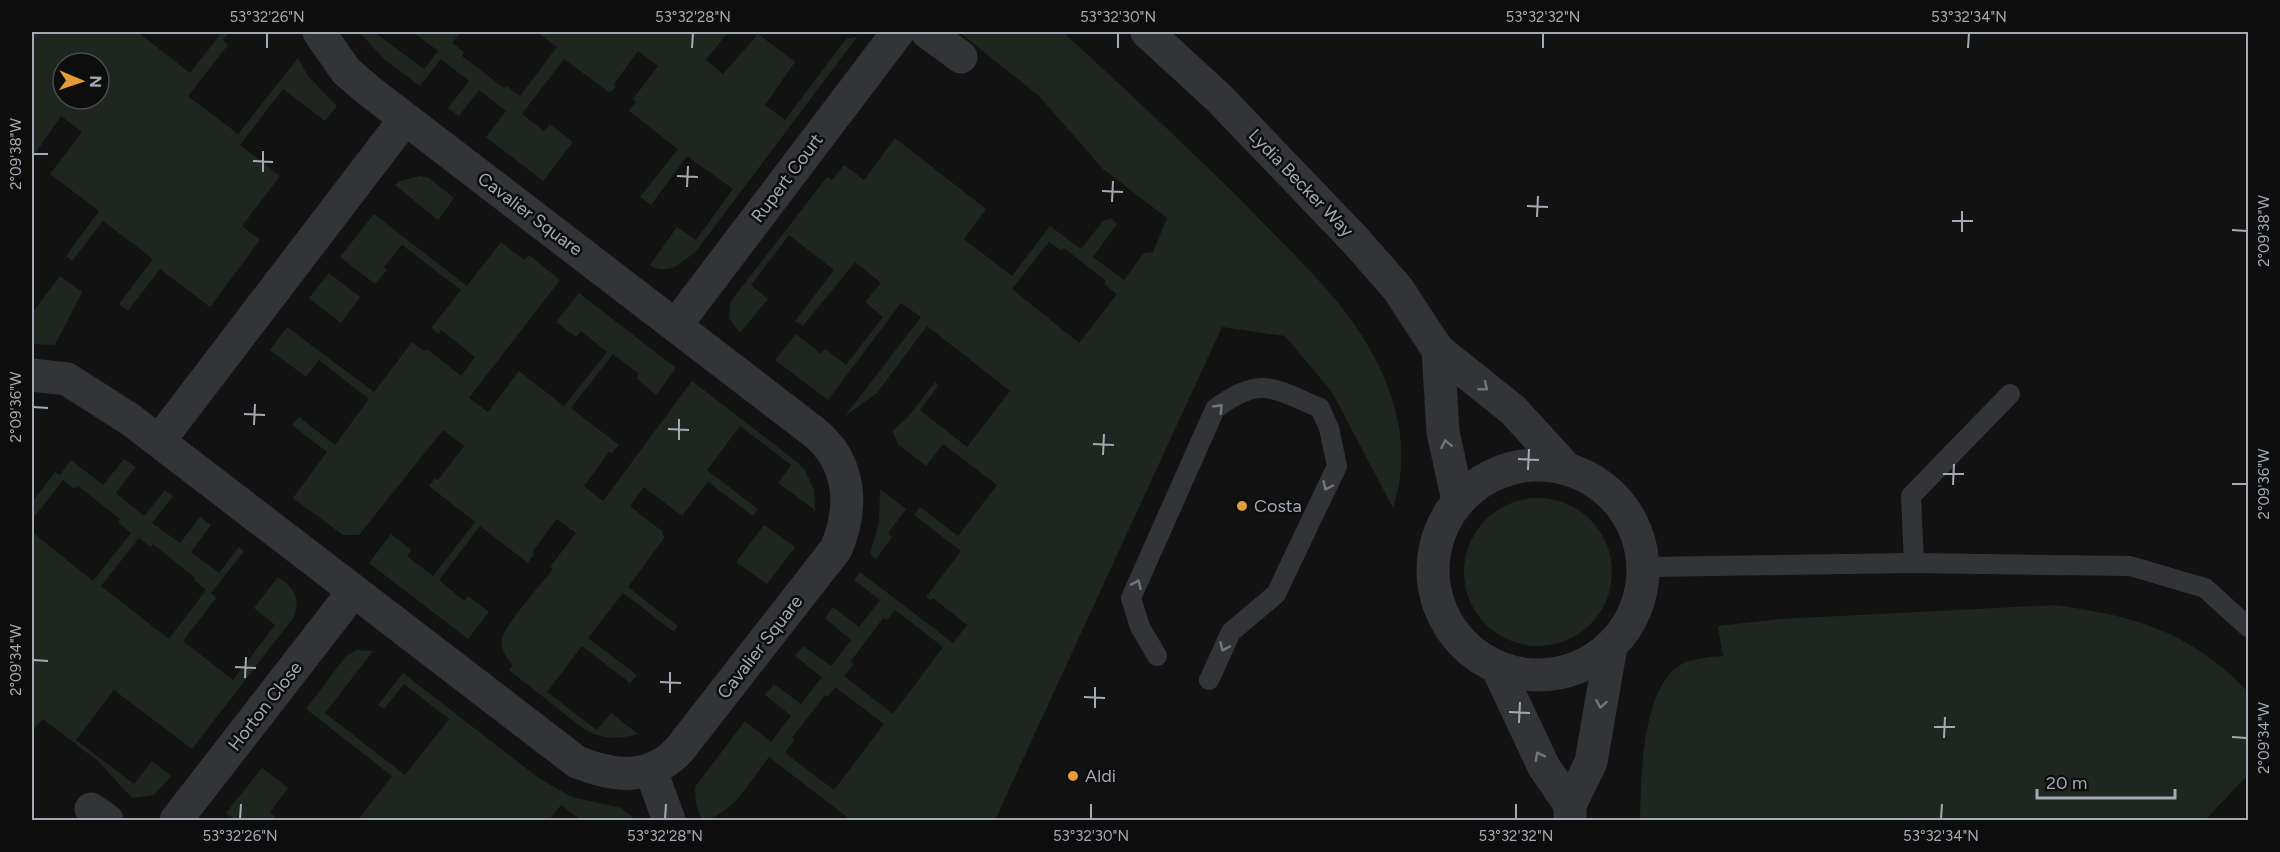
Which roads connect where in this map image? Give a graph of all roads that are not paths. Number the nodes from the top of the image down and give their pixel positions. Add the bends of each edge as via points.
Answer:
1 (319, 32) edge
2 (898, 32) edge
3 (927, 32) edge
4 (1147, 32) edge
5 (961, 57) dead end
6 (405, 119) junction
7 (676, 325) junction
8 (1438, 350) junction
9 (32, 375) edge
10 (2010, 394) dead end
11 (159, 441) junction
12 (1567, 469) junction
13 (1458, 501) junction
14 (1914, 563) junction
15 (1644, 567) junction
16 (353, 592) junction
17 (2248, 627) edge
18 (1611, 646) junction
19 (1157, 656) dead end
20 (1497, 668) junction
21 (1209, 680) dead end
22 (651, 771) junction
23 (1570, 813) edge
24 (176, 820) edge
25 (669, 820) edge

1 - 6 street, Cavalier Square via 346,71
2 - 7 street, Rupert Court
3 - 5 street
4 - 8 street, Lydia Becker Way via 1219,98 1356,241 1398,289
6 - 7 street, Cavalier Square
6 - 11 street
7 - 22 street, Cavalier Square via 819,436 842,466 847,497 845,525 836,549 684,744
8 -> 12 street, Lydia Becker Way via 1513,410
13 -> 8 street, Lydia Becker Way via 1443,432
9 - 11 street, Cavalier Square via 67,379
10 - 14 lane via 1911,496
11 - 16 street, Cavalier Square
12 - 13 street via 1537,465 1507,469 1481,482
12 - 15 street via 1597,483 1622,505 1638,534
13 - 20 street via 1437,544 1433,570 1436,596 1445,620 1460,642
14 - 15 lane
14 - 17 lane via 2130,566 2205,588
15 - 18 street via 1641,596 1630,623
16 - 22 street, Cavalier Square via 577,762 612,774
16 - 24 street, Horton Close
18 - 20 street via 1586,664 1558,674 1526,675
18 -> 23 street via 1591,762
19 -> 21 lane via 1140,627 1131,598 1215,409 1234,395 1269,386 1320,408 1329,428 1337,466 1276,594 1231,632
23 -> 20 street
22 - 25 street

